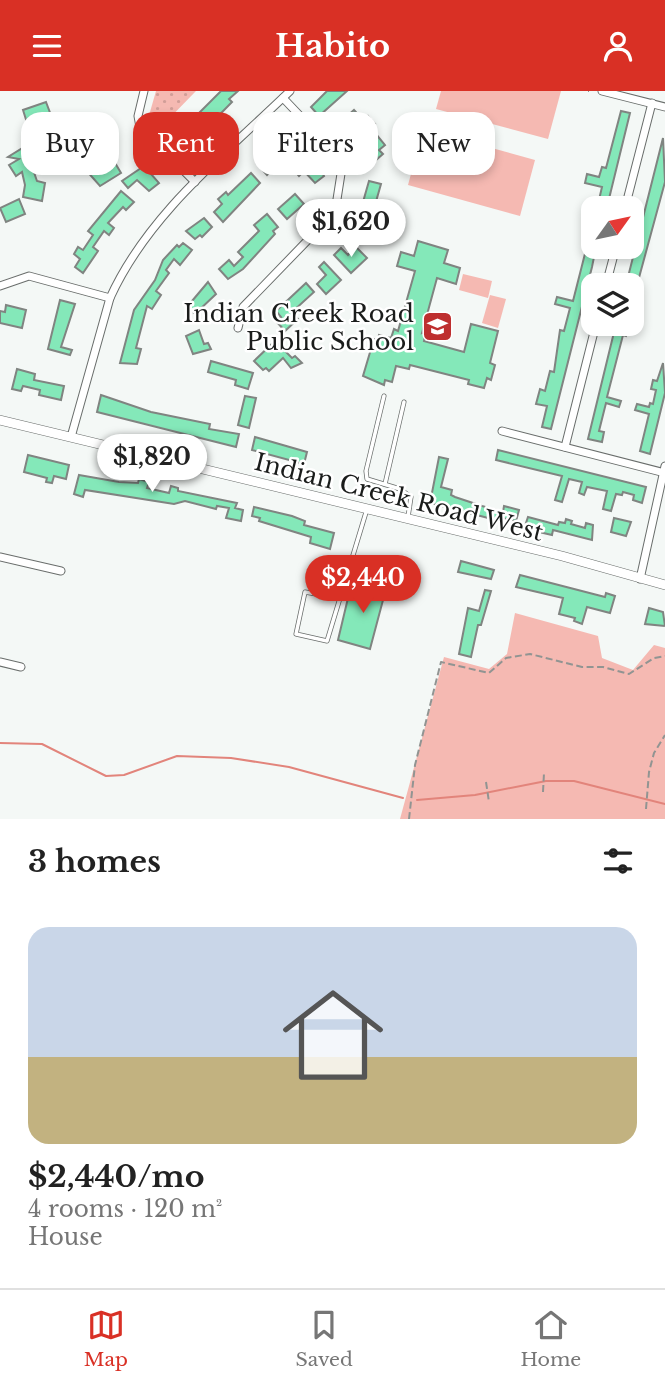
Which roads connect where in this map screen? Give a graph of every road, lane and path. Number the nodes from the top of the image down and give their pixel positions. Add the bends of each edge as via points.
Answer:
1 (145, 91) edge
2 (290, 91) edge
3 (602, 91) edge
4 (283, 98) junction
5 (652, 103) junction
6 (665, 107) edge
7 (195, 182) junction
8 (628, 196) edge
9 (0, 286) edge
10 (110, 298) junction
11 (238, 328) dead end
12 (593, 336) edge
13 (384, 396) dead end
14 (404, 402) dead end
15 (0, 419) edge
16 (502, 431) dead end
17 (72, 437) junction
18 (565, 447) junction
19 (664, 470) edge
20 (386, 484) junction
21 (367, 509) junction
22 (408, 519) junction
23 (0, 557) edge
24 (61, 571) dead end
25 (640, 579) junction
26 (665, 585) edge
27 (338, 598) junction
28 (664, 657) edge
29 (0, 662) edge
30 (21, 667) dead end
31 (665, 735) edge
32 (544, 773) dead end
33 (486, 782) dead end
34 (543, 792) dead end
35 (489, 802) dead end
36 (646, 809) dead end
37 (409, 819) edge

1 - 7 street via 138,116 142,138 162,149
2 - 4 street
3 - 5 street
4 - 7 street
4 - 11 street via 343,161 335,212 243,307
5 - 6 street
5 - 8 street
7 - 10 street via 159,219
9 - 10 street via 29,276
10 - 17 street
12 - 18 street
13 - 20 lane via 366,471 368,479
14 - 20 lane
15 - 17 street, Indian Creek Road West
16 - 18 street
17 - 21 street, Indian Creek Road West
18 - 19 street
19 - 25 street
20 - 22 lane via 411,497
21 - 22 street, Indian Creek Road West
21 - 27 lane
22 - 25 street, Indian Creek Road West
23 - 24 street
25 - 26 street, Indian Creek Road West
27 - 27 lane via 304,592 296,634 327,641
28 - 37 path via 629,674 535,655 506,658 489,673 441,662 415,765
29 - 30 street
31 - 36 path via 649,772
32 - 34 path
33 - 35 path

